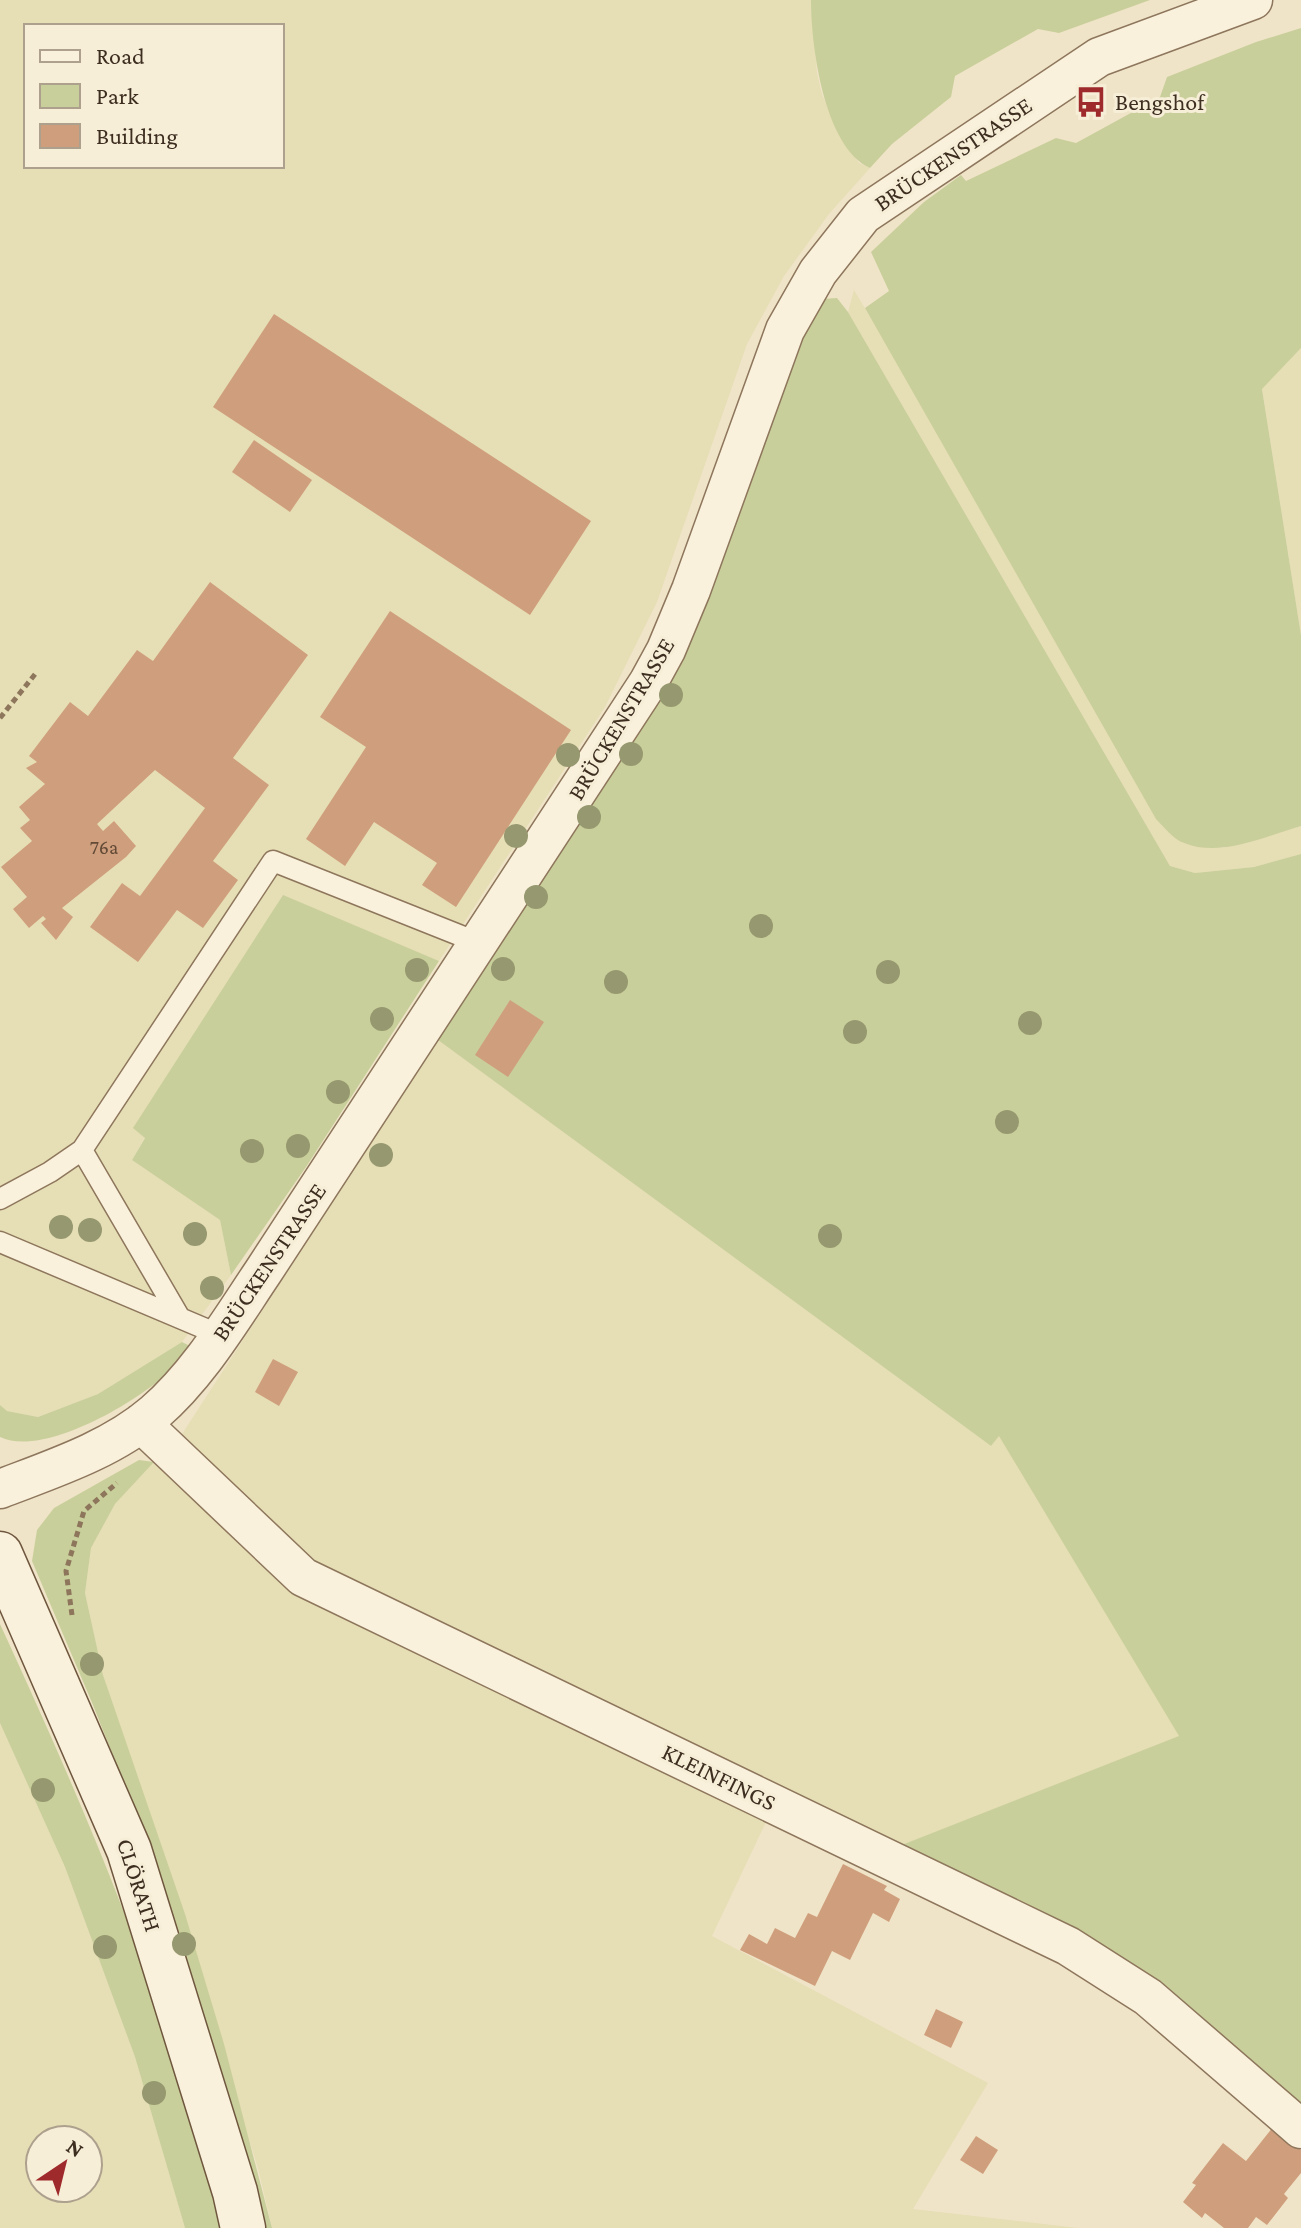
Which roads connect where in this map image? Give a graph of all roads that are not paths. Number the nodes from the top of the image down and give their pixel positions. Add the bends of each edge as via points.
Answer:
1 (1253, 0) edge
2 (479, 943) junction
3 (82, 1150) junction
4 (0, 1199) edge
5 (0, 1242) edge
6 (180, 1318) junction
7 (220, 1335) junction
8 (141, 1423) junction
9 (0, 1489) edge
10 (0, 1554) edge
11 (1301, 2129) edge
12 (243, 2228) edge

1 - 2 street, BRÜCKENSTRASSE via 1099,57 863,215 818,272 779,343 691,590 659,663
2 - 3 lane via 273,861
2 - 7 street, BRÜCKENSTRASSE
3 - 4 lane
3 - 6 lane
5 - 6 lane
6 - 7 lane
7 - 8 street, BRÜCKENSTRASSE via 174,1394
8 - 9 street, BRÜCKENSTRASSE via 73,1460
8 - 11 street, KLEINFINGS via 303,1577 1068,1946 1148,1997
10 - 12 main road, CLÖRATH via 129,1850

